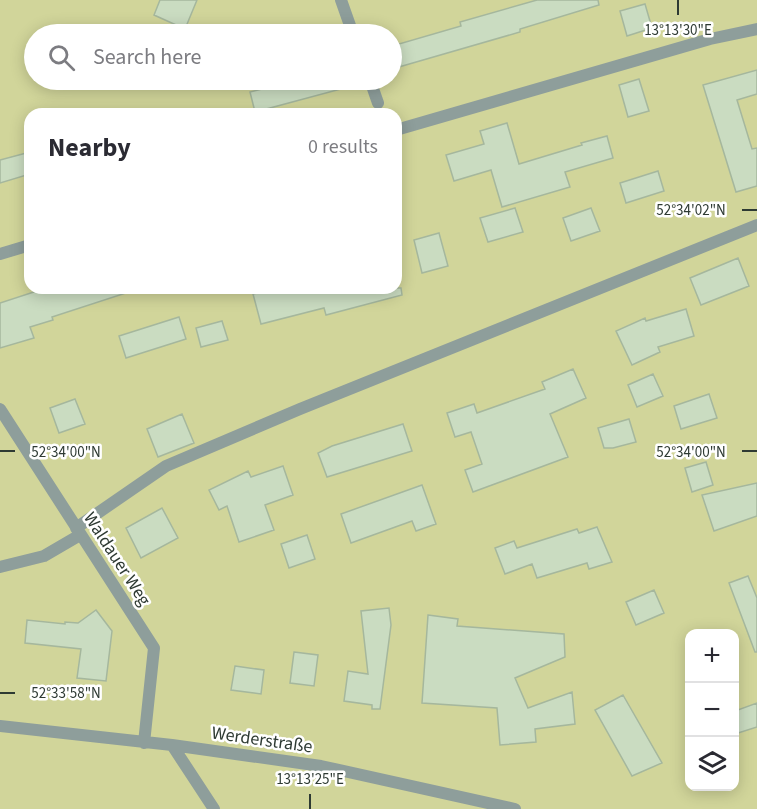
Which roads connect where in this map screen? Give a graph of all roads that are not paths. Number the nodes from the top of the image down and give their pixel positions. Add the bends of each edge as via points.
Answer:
1 (341, 0) edge
2 (349, 24) edge
3 (757, 29) edge
4 (373, 90) edge
5 (378, 103) dead end
6 (402, 128) edge
7 (757, 225) edge
8 (24, 247) edge
9 (0, 254) edge
10 (0, 409) edge
11 (78, 532) junction
12 (0, 567) edge
13 (0, 726) edge
14 (144, 742) junction
15 (172, 745) junction
16 (214, 809) edge
17 (515, 809) edge

1 - 2 lane
3 - 6 lane via 710,39
4 - 5 lane
7 - 11 lane via 166,466
8 - 9 lane
10 - 11 lane, Waldauer Weg
11 - 12 lane via 44,556
11 - 14 lane, Waldauer Weg via 154,648
13 - 14 lane, Werderstraße
14 - 15 lane, Werderstraße
15 - 16 lane
15 - 17 lane, Werderstraße via 321,766

